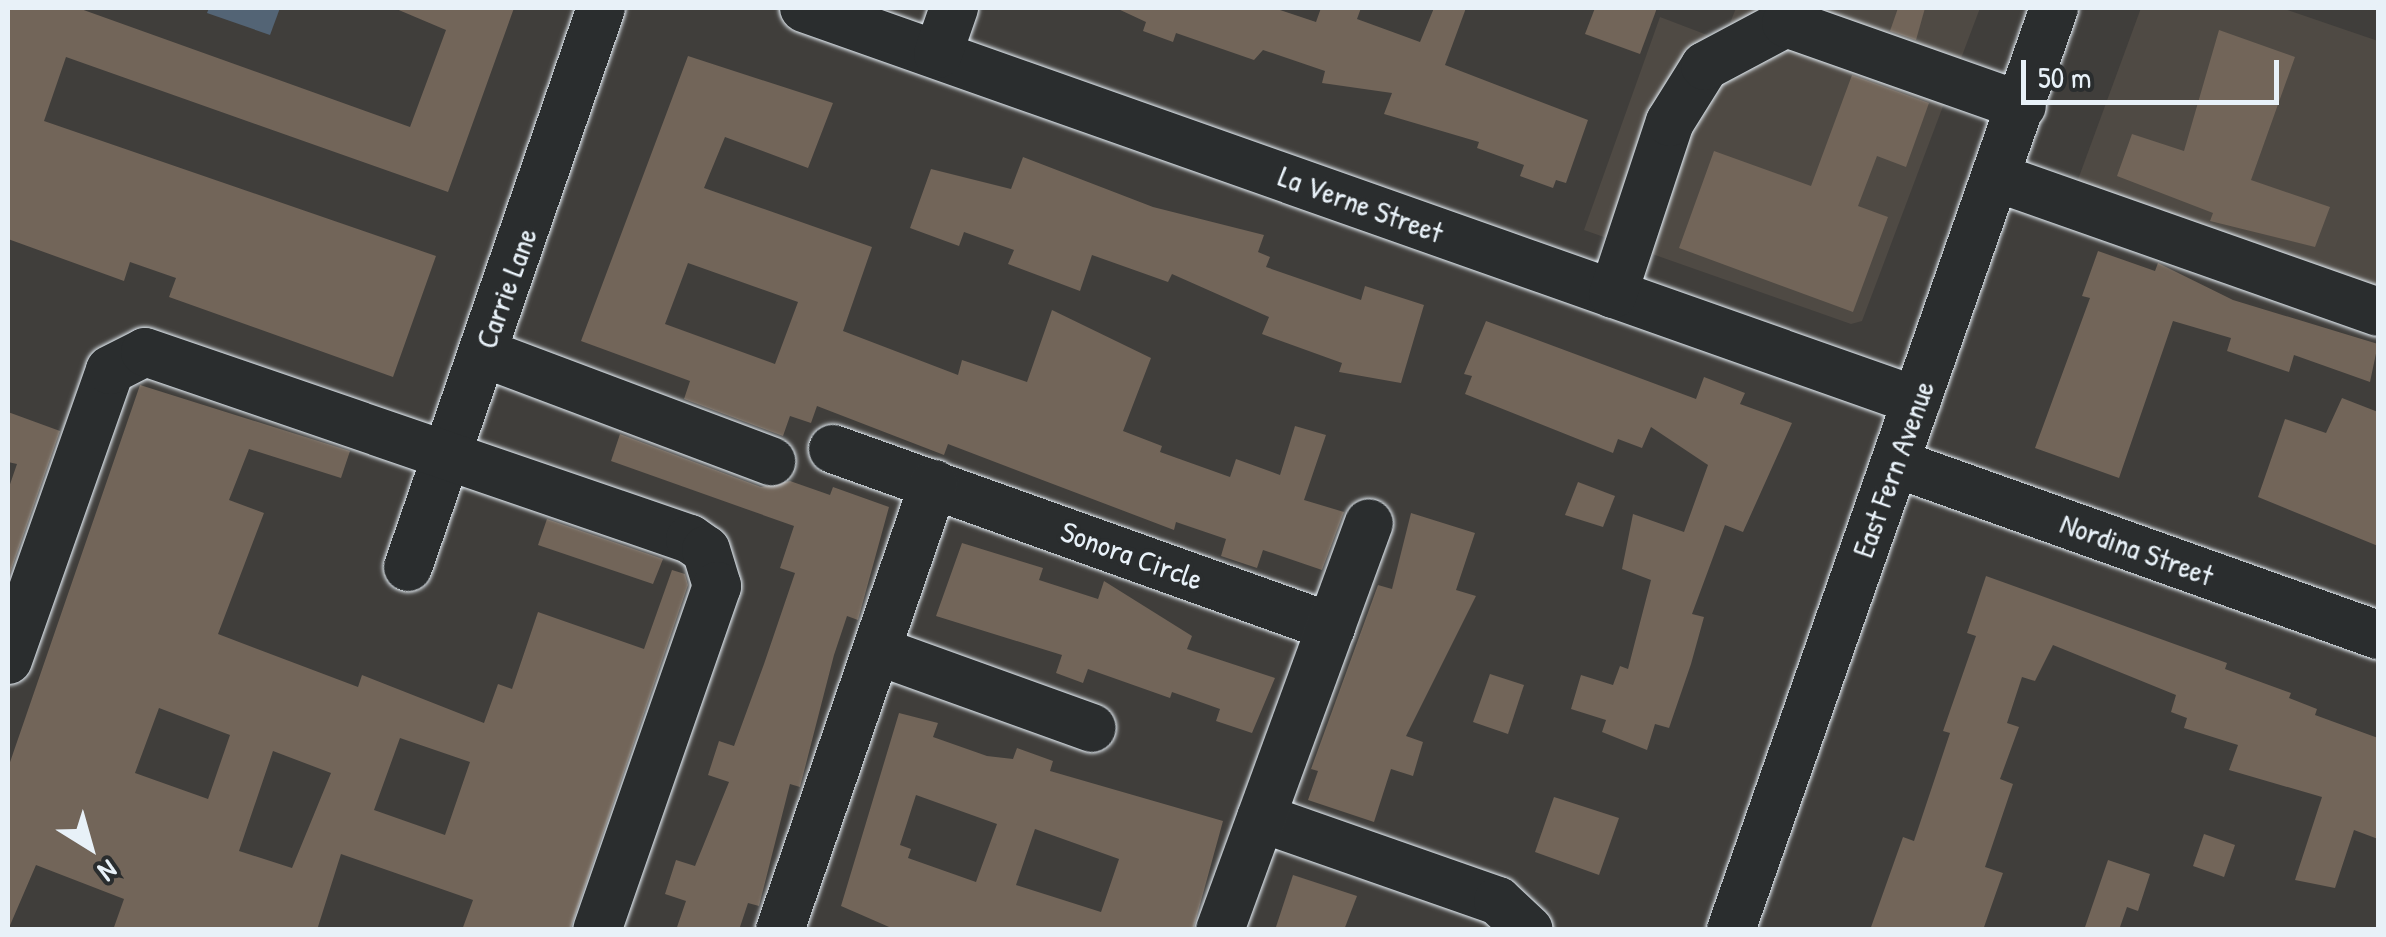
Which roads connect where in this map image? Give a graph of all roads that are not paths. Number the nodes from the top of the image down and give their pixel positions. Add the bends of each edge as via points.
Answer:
1 (601, 8) edge
2 (804, 8) edge
3 (954, 8) edge
4 (2054, 8) edge
5 (938, 54) junction
6 (2022, 106) junction
7 (1998, 178) junction
8 (1613, 294) junction
9 (2378, 312) edge
10 (483, 353) junction
11 (1917, 401) junction
12 (833, 449) dead end
13 (450, 459) junction
14 (771, 461) dead end
15 (1895, 463) junction
16 (934, 484) junction
17 (1369, 523) dead end
18 (408, 567) dead end
19 (1331, 627) junction
20 (2378, 636) edge
21 (878, 651) junction
22 (8, 660) edge
23 (1092, 728) dead end
24 (1261, 818) junction
25 (796, 925) edge
26 (597, 930) edge
27 (1220, 930) edge
28 (1529, 930) edge
29 (1731, 930) edge

1 - 10 street, Carrie Lane
2 - 5 street, La Verne Street
3 - 5 street
4 - 6 street, East Fern Avenue
5 - 8 street, La Verne Street
6 - 7 street, East Fern Avenue
6 - 8 street via 1786,22 1704,66 1670,122
7 - 9 street
7 - 11 street, East Fern Avenue
8 - 11 street, La Verne Street
10 - 13 street, Carrie Lane
10 - 14 street
11 - 15 street, East Fern Avenue
12 - 16 street, Sonora Circle
13 - 18 street, Carrie Lane
13 - 22 street via 145,352 126,358 110,370
13 - 26 street via 690,539 716,568 717,586
15 - 20 street, Nordina Street
15 - 29 street, East Fern Avenue
16 - 19 street, Sonora Circle
16 - 21 street
17 - 19 street
19 - 24 street
21 - 23 street
21 - 25 street
24 - 27 street
24 - 28 street via 1498,901

